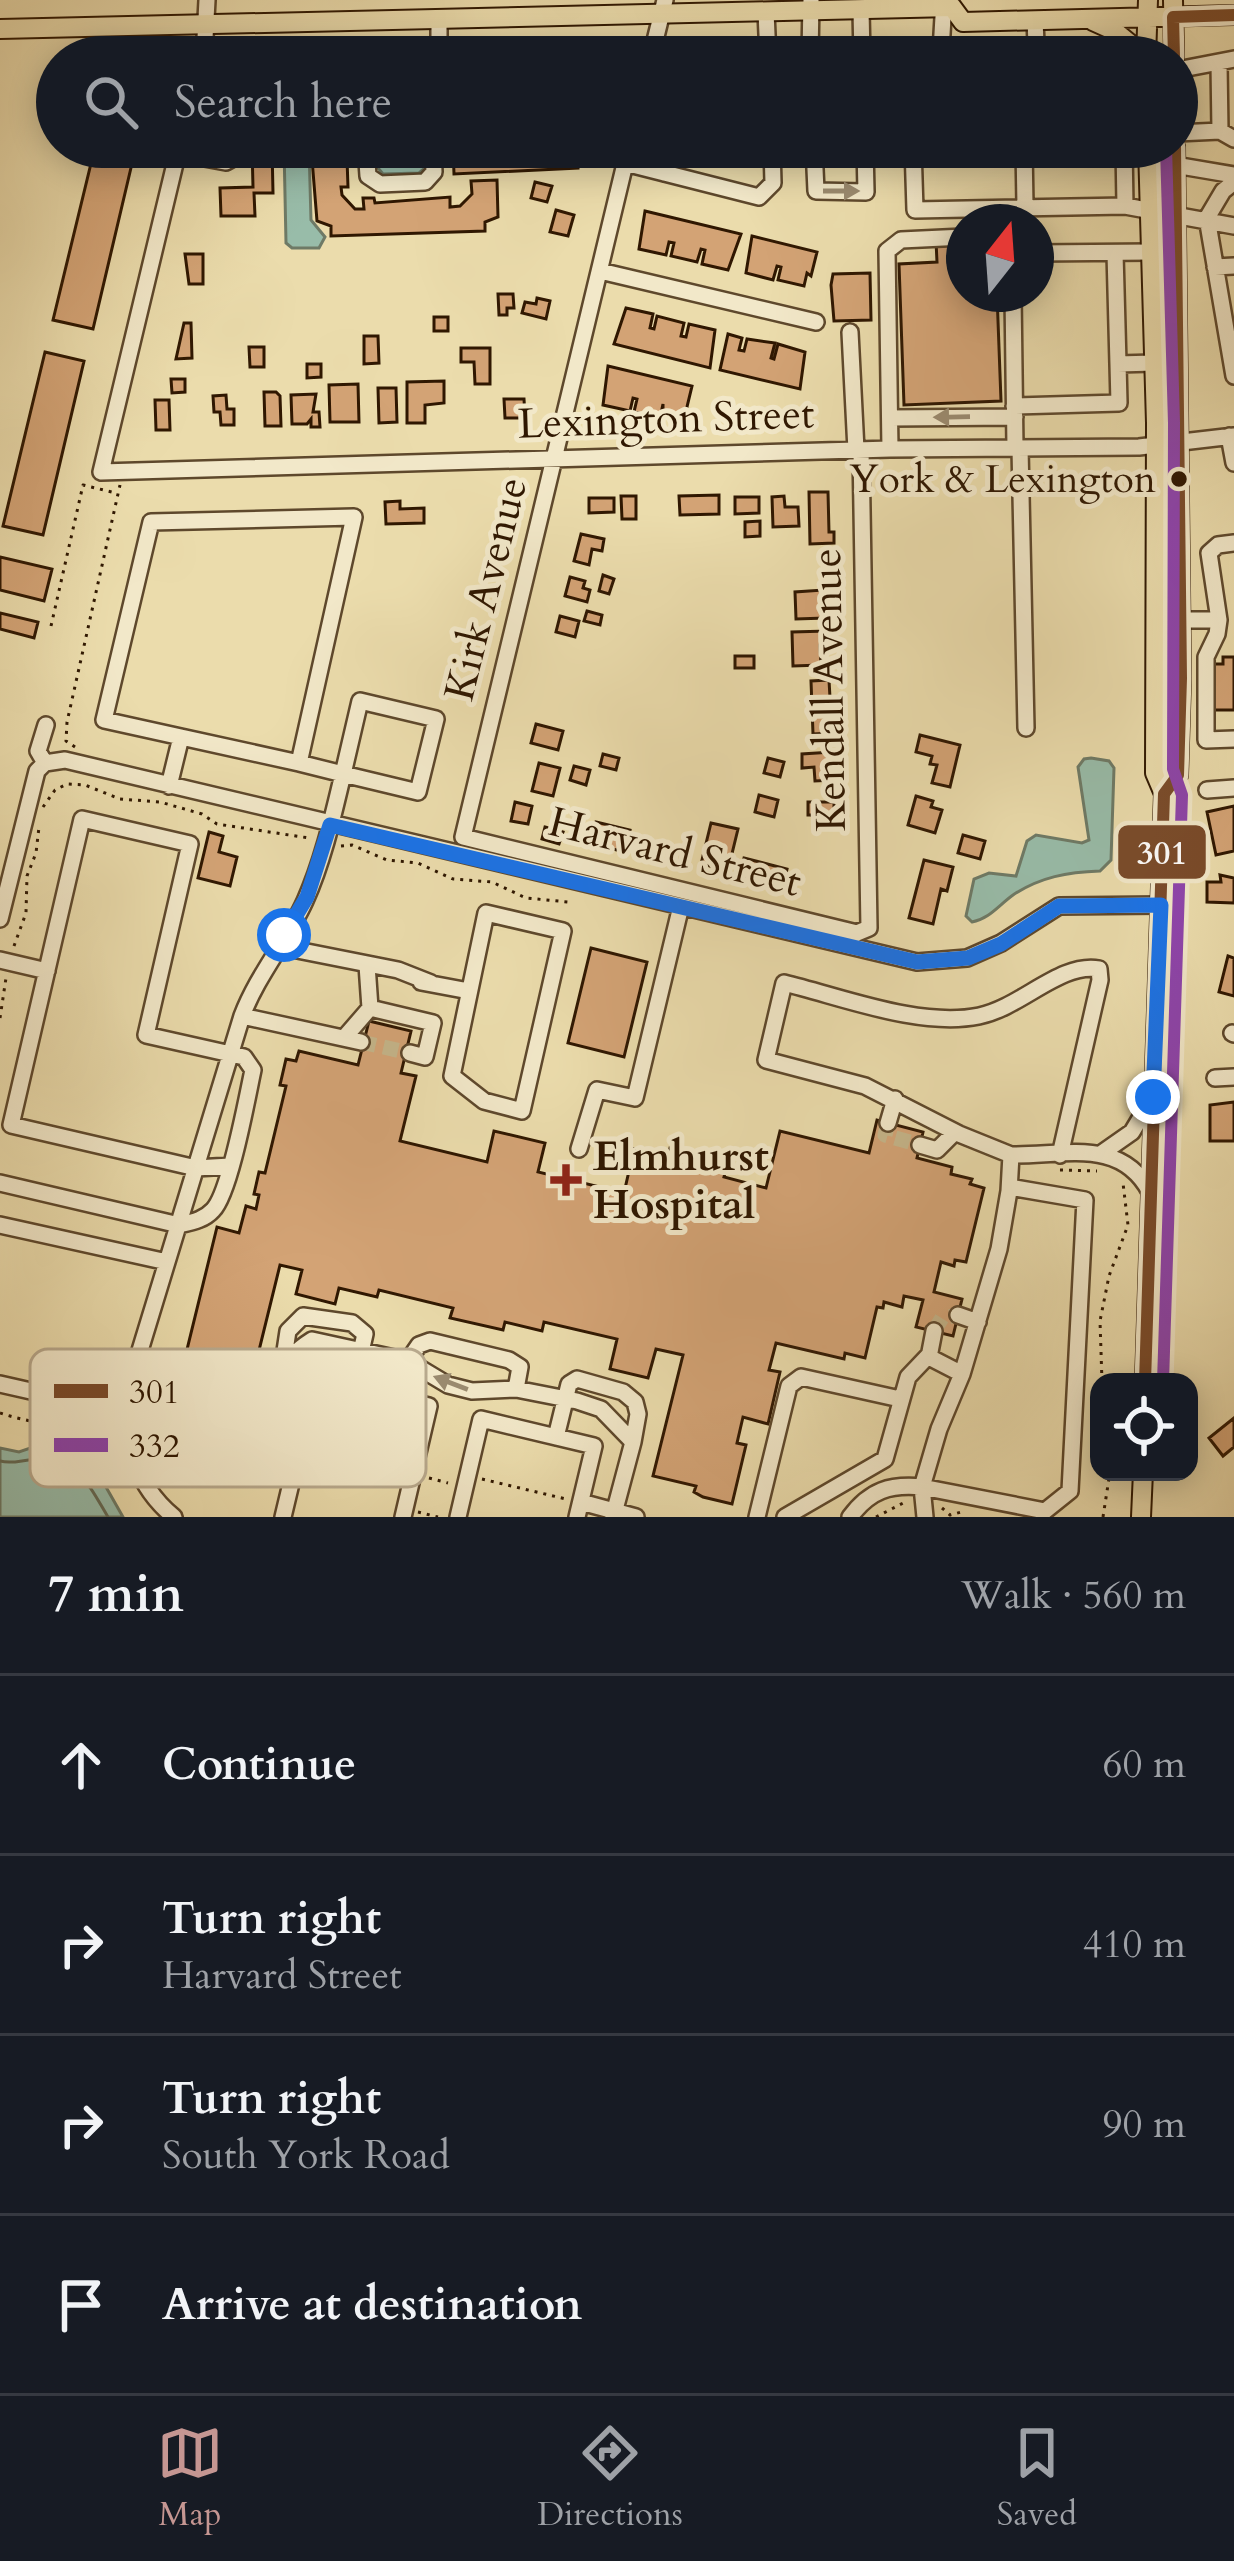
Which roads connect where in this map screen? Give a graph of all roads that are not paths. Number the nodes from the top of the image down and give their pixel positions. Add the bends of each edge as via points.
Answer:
1 (207, 0) edge
2 (436, 0) edge
3 (949, 4) edge
4 (810, 6) edge
5 (663, 8) edge
6 (1148, 9) edge
7 (1173, 9) edge
8 (861, 10) junction
9 (766, 12) junction
10 (1234, 15) edge
11 (1089, 19) junction
12 (1035, 20) junction
13 (435, 21) junction
14 (208, 24) junction
15 (0, 29) edge
16 (207, 36) edge
17 (437, 36) edge
18 (767, 36) edge
19 (862, 36) edge
20 (934, 36) edge
21 (1036, 36) edge
22 (1120, 36) edge
23 (1226, 61) edge
24 (1227, 135) edge
25 (1198, 165) edge
26 (174, 168) edge
27 (367, 168) edge
28 (434, 168) edge
29 (624, 168) edge
30 (654, 168) edge
31 (665, 168) edge
32 (772, 168) edge
33 (814, 168) edge
34 (865, 168) edge
35 (914, 168) edge
36 (1024, 168) edge
37 (1124, 168) edge
38 (1149, 168) edge
39 (1175, 168) edge
40 (664, 173) junction
41 (1234, 178) edge
42 (1025, 204) edge
43 (1054, 206) edge
44 (1125, 206) junction
45 (1150, 208) junction
46 (946, 209) edge
47 (1176, 212) junction
48 (1208, 218) junction
49 (1234, 226) edge
50 (946, 238) edge
51 (1150, 252) junction
52 (1054, 253) edge
53 (1115, 253) junction
54 (1234, 266) edge
55 (1215, 267) junction
56 (600, 271) junction
57 (1012, 312) edge
58 (816, 322) dead end
59 (850, 332) dead end
60 (1154, 363) junction
61 (1118, 364) junction
62 (1234, 376) edge
63 (1014, 411) junction
64 (890, 418) junction
65 (1231, 436) edge
66 (1180, 443) junction
67 (1156, 445) junction
68 (1017, 448) junction
69 (890, 449) junction
70 (858, 450) junction
71 (554, 459) junction
72 (1234, 463) edge
73 (1234, 543) edge
74 (1182, 620) junction
75 (1219, 620) junction
76 (46, 725) dead end
77 (1026, 728) dead end
78 (181, 737) junction
79 (1234, 739) edge
80 (45, 763) junction
81 (299, 764) junction
82 (343, 774) junction
83 (169, 786) junction
84 (1234, 788) edge
85 (1207, 790) dead end
86 (1164, 794) junction
87 (330, 825) junction
88 (463, 837) joint
89 (1161, 905) junction
90 (681, 906) junction
91 (0, 919) edge
92 (869, 928) joint
93 (277, 946) junction
94 (5, 961) edge
95 (367, 965) junction
96 (47, 970) junction
97 (469, 991) junction
98 (370, 1008) junction
99 (242, 1016) junction
100 (410, 1053) dead end
101 (230, 1055) junction
102 (1234, 1077) edge
103 (1215, 1078) dead end
104 (1153, 1097) junction
105 (895, 1099) junction
106 (888, 1123) dead end
107 (955, 1132) junction
108 (920, 1145) dead end
109 (579, 1149) dead end
110 (1102, 1153) junction
111 (1011, 1155) junction
112 (1060, 1155) junction
113 (230, 1166) junction
114 (196, 1168) junction
115 (0, 1184) edge
116 (1010, 1186) junction
117 (1150, 1192) junction
118 (0, 1225) edge
119 (178, 1226) junction
120 (167, 1262) junction
121 (958, 1316) dead end
122 (978, 1322) junction
123 (934, 1331) tunnel mouth
124 (142, 1349) edge
125 (286, 1349) edge
126 (298, 1349) edge
127 (357, 1349) edge
128 (362, 1349) edge
129 (416, 1349) edge
130 (928, 1355) junction
131 (426, 1370) edge
132 (1145, 1373) edge
133 (962, 1374) junction
134 (0, 1384) edge
135 (516, 1389) junction
136 (30, 1391) edge
137 (565, 1399) junction
138 (900, 1400) junction
139 (556, 1437) junction
140 (633, 1442) junction
141 (1143, 1481) edge
142 (922, 1486) junction
143 (145, 1487) edge
144 (290, 1487) edge
145 (579, 1510) edge
146 (614, 1514) edge
147 (174, 1517) edge
148 (283, 1517) edge
149 (458, 1517) edge
150 (636, 1517) edge
151 (757, 1517) edge
152 (785, 1517) edge
153 (850, 1517) edge
154 (925, 1517) edge
155 (1142, 1517) edge

1 - 14 street
2 - 13 street
3 - 8 main road
3 - 12 main road via 963,22
3 - 20 street
4 - 8 main road
4 - 9 main road
5 - 9 main road
5 - 13 main road
6 - 7 main road
6 - 11 main road
7 - 10 main road
8 - 19 street
9 - 18 street
11 - 12 main road
11 - 22 main road
12 - 21 street
13 - 14 main road
13 - 17 street
14 - 15 main road
14 - 16 street
23 - 24 street
25 - 41 street
26 - 71 street, Lexington Street via 100,472
27 - 28 street via 380,184 425,182
29 - 56 street, Kirk Avenue
30 - 40 street
31 - 40 street
32 - 40 street via 773,183 759,197
33 -> 34 street via 815,191 866,192
35 - 46 street via 915,210
36 - 42 street
37 - 44 street
38 - 45 main road
39 - 47 main road
41 - 48 street
43 - 44 street
44 - 45 street
45 - 47 street
45 - 51 main road
47 - 48 street
47 - 66 main road
48 - 49 street
48 - 55 street
50 - 64 street via 901,240 887,251
51 - 53 street
51 - 60 main road
52 - 53 street
53 - 61 street
54 - 55 street
55 - 62 street
56 - 58 street
56 - 71 street, Kirk Avenue
57 - 63 street
59 - 70 street, Kendall Avenue
60 - 61 street
60 - 67 main road
61 - 63 street via 1120,404
63 -> 64 street
63 - 68 street
64 - 69 street
65 - 66 street, Lexington Street
65 - 72 street
66 - 67 street, Lexington Street
66 - 74 main road
67 - 68 street, Lexington Street
67 - 86 main road via 1155,772
68 - 69 street, Lexington Street
68 - 77 street
69 - 70 street, Lexington Street
70 - 71 street, Lexington Street
70 - 92 street, Kendall Avenue
71 - 88 street, Kirk Avenue
73 - 75 street via 1209,553
74 - 75 street
74 - 86 main road via 1178,776
75 - 79 street via 1206,657 1206,740
76 - 80 street via 38,751
78 - 81 street
78 - 81 street via 104,720 151,522 354,517
78 - 83 street
80 - 83 street, Harvard Street via 65,760
80 - 91 street
81 - 82 street
82 - 82 street via 360,701 436,719 418,792
82 - 87 street
83 - 87 street, Harvard Street
84 - 85 street
86 - 89 main road
87 - 90 street, Harvard Street
87 - 93 street via 307,897
88 - 92 street, Harvard Street via 856,933
89 - 90 street, Harvard Street via 1059,906 968,958 917,962
89 - 104 main road
90 - 109 street via 635,1098 597,1090
93 - 95 street
93 - 99 street
94 - 96 street
95 - 97 street
95 - 98 street
96 - 101 street via 82,819 190,844 146,1035
96 - 114 street via 11,1125
97 - 97 street via 452,1076 484,1101 522,1111 563,931 486,913
98 - 99 street via 352,1040
98 - 100 street via 433,1024 424,1057
99 - 101 street
101 - 113 street via 254,1070
101 - 114 street
102 - 103 street
104 - 110 street via 1132,1132
104 - 117 main road
105 - 106 street
105 - 107 street
105 - 112 street via 766,1060 784,983 949,1020 1000,1011 1075,967 1099,969
107 - 108 street via 937,1150
107 - 111 street
110 - 112 street
110 - 117 street via 1130,1164
111 - 112 street
111 - 116 street
113 - 114 street
113 - 119 street via 218,1206
114 - 119 street
115 - 119 street
116 - 122 street
116 - 142 street via 1084,1200 1070,1491 1045,1510
117 - 132 main road
118 - 120 street
119 - 120 street
120 - 124 street
121 - 122 street
122 - 133 street
123 - 130 street
125 - 128 street via 303,1316 352,1323 365,1334
126 - 127 street via 312,1340
129 - 135 street via 430,1341 509,1360 520,1367
130 - 133 street
130 - 138 street
135 -> 131 street via 461,1388
133 - 142 street
134 - 136 street
135 - 137 street
137 - 139 street
137 - 140 street via 601,1409
137 - 140 street via 577,1379 623,1392 638,1414
138 - 151 street via 801,1377 789,1386
138 - 152 street via 885,1459
139 - 145 street via 594,1446
139 - 149 street via 481,1419
140 - 146 street
141 - 155 main road
142 - 153 street via 874,1492
142 - 154 street
143 - 147 street
144 - 148 street
145 - 146 street
146 - 150 street

